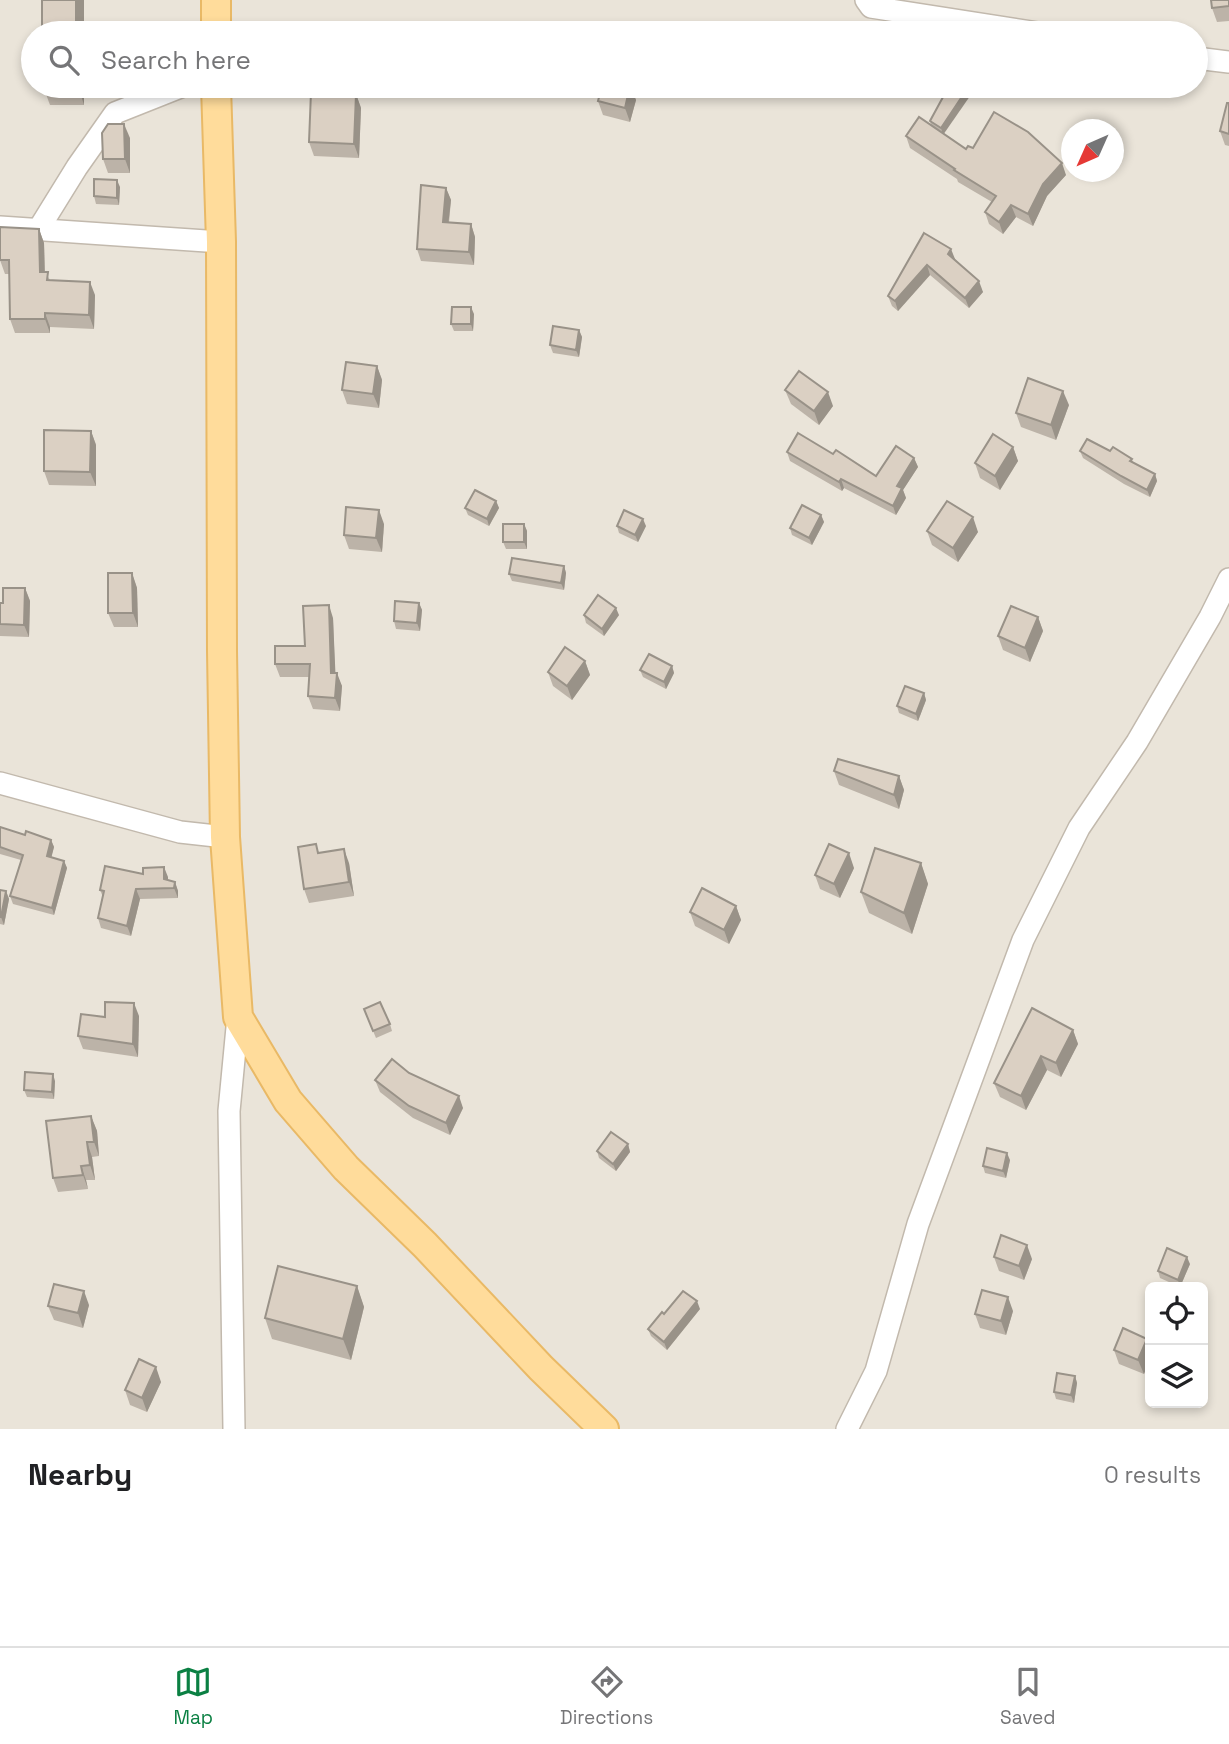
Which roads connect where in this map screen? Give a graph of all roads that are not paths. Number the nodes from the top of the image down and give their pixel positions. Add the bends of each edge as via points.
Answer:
1 (216, 0) edge
2 (866, 0) edge
3 (216, 21) edge
4 (961, 21) edge
5 (1208, 59) edge
6 (1229, 62) edge
7 (153, 98) edge
8 (216, 98) edge
9 (0, 227) edge
10 (38, 230) junction
11 (221, 242) junction
12 (1229, 579) edge
13 (0, 783) edge
14 (225, 837) junction
15 (238, 1017) junction
16 (234, 1429) edge
17 (604, 1429) edge
18 (848, 1429) edge

1 - 3 main road
2 - 4 street via 871,7
5 - 6 street
7 - 10 street via 115,113
8 - 11 main road
9 - 10 street
10 - 11 street
11 - 14 main road
12 - 18 street via 1137,742 1079,828 1023,940 918,1224 876,1371
13 - 14 street via 180,832
14 - 15 main road
15 - 16 street via 229,1111
15 - 17 main road via 288,1101 346,1168

